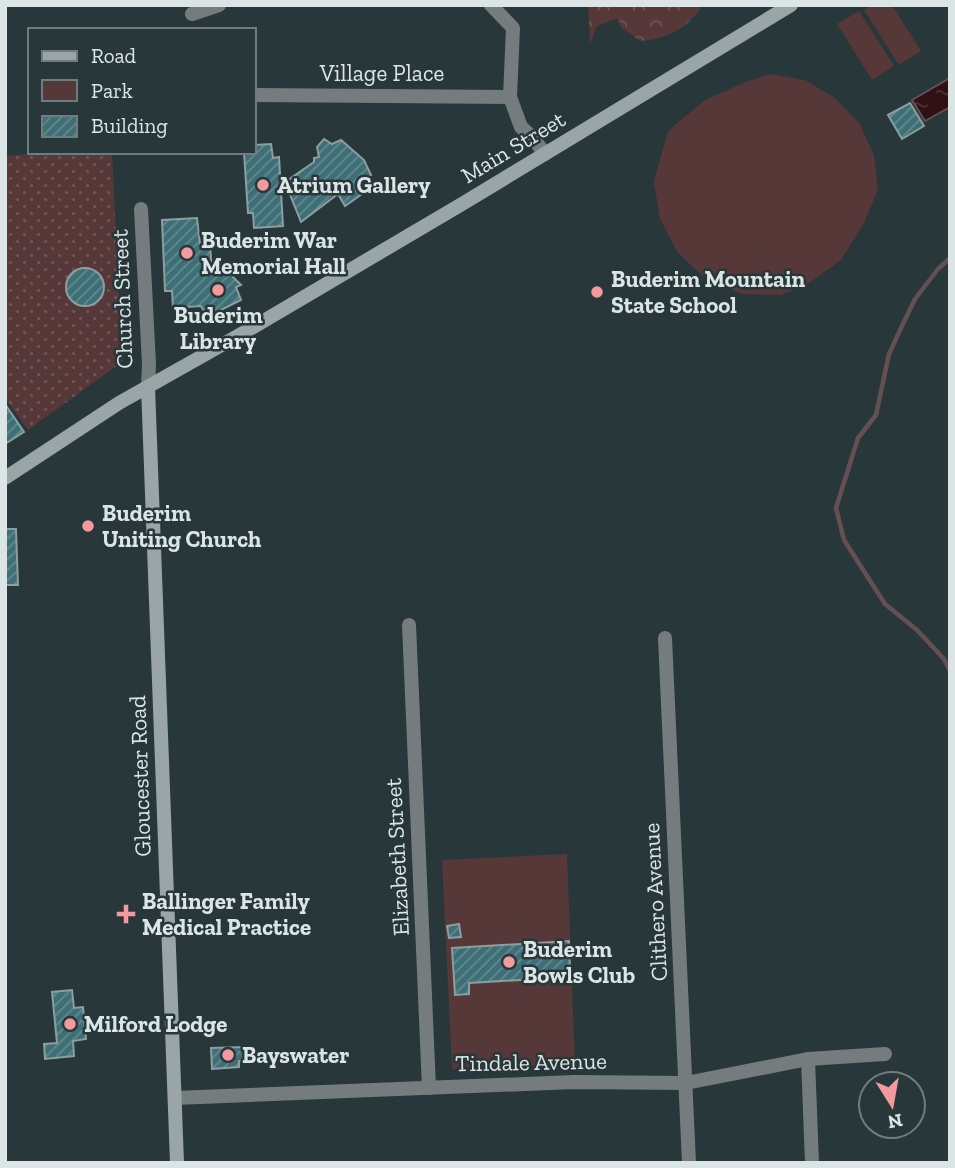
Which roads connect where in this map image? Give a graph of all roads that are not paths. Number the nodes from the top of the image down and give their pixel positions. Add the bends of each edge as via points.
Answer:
1 (219, 5) edge
2 (491, 5) edge
3 (791, 5) edge
4 (192, 14) dead end
5 (256, 95) edge
6 (510, 97) junction
7 (545, 154) junction
8 (141, 209) dead end
9 (148, 387) junction
10 (5, 478) edge
11 (409, 625) dead end
12 (664, 638) dead end
13 (885, 1054) dead end
14 (808, 1059) junction
15 (686, 1083) junction
16 (429, 1088) junction
17 (175, 1098) junction
18 (177, 1163) edge
19 (689, 1163) edge
20 (812, 1163) edge

1 - 4 street
2 - 6 street via 513,28
3 - 7 main road, Main Street
5 - 6 street, Village Place
6 - 7 street via 521,127
7 - 9 main road, Main Street
8 - 9 street, Church Street
9 - 10 main road, Main Street
9 - 17 main road, Gloucester Road
11 - 16 street, Elizabeth Street
12 - 15 street, Clithero Avenue
13 - 14 street, Tindale Avenue
14 - 15 street, Tindale Avenue
14 - 20 street
15 - 16 street, Tindale Avenue
15 - 19 street, Clithero Avenue
16 - 17 street, Tindale Avenue
17 - 18 main road, Gloucester Road

